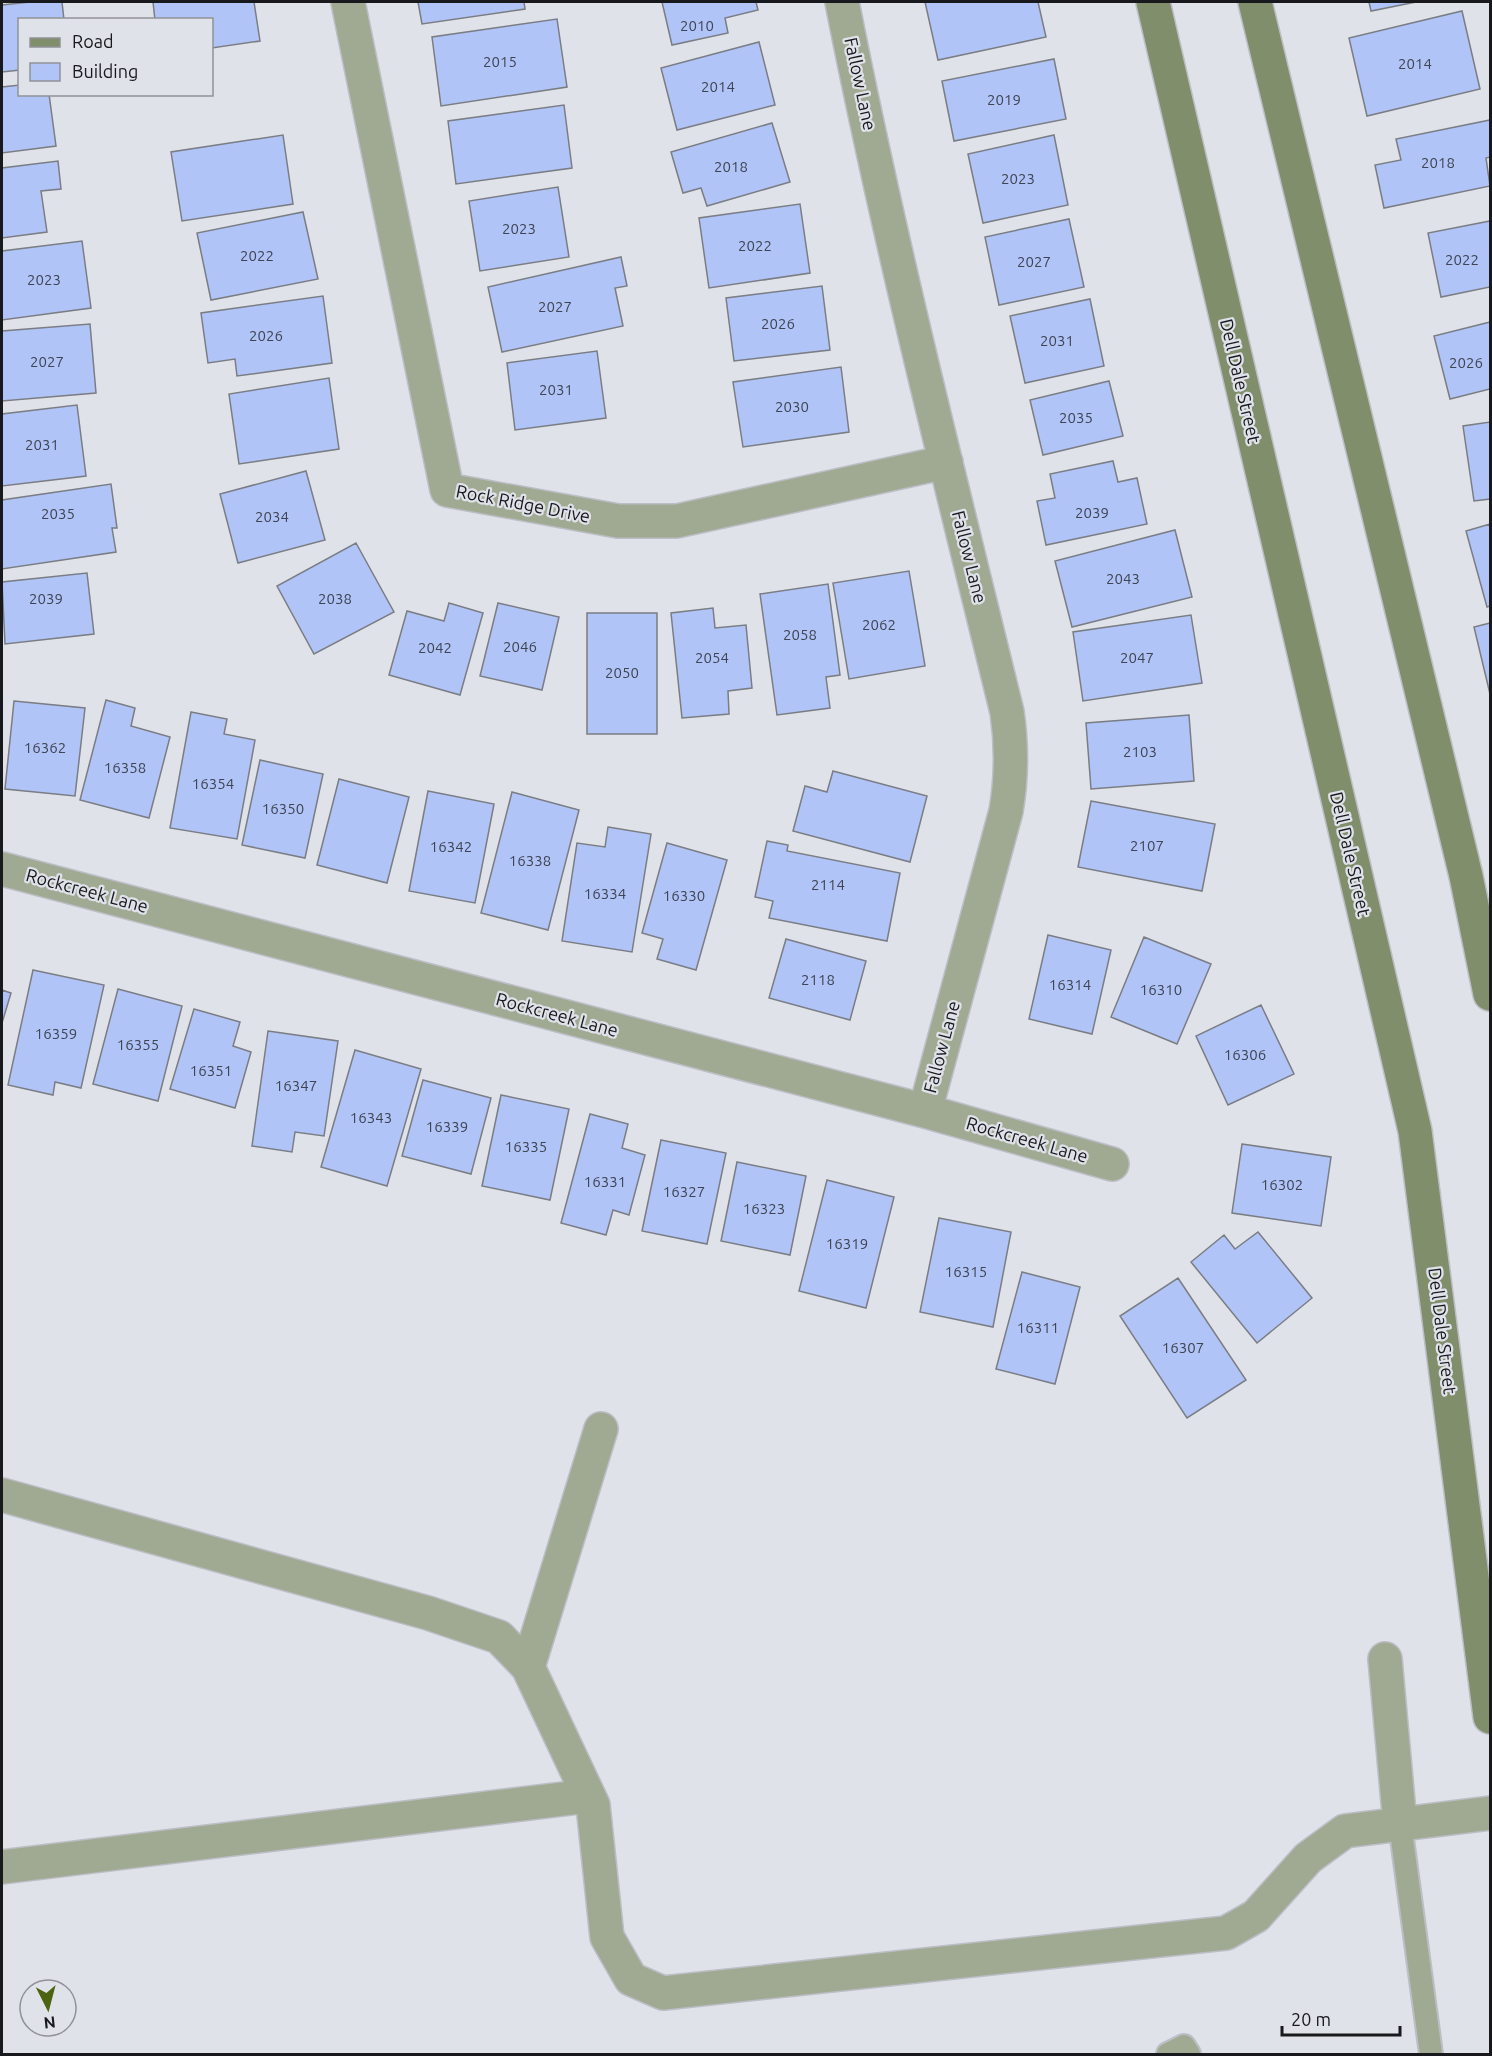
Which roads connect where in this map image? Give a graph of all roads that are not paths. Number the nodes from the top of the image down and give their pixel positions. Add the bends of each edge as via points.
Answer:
1 (348, 2) edge
2 (842, 2) edge
3 (1153, 2) edge
4 (1256, 2) edge
5 (946, 462) junction
6 (2, 869) edge
7 (1491, 994) edge
8 (925, 1111) junction
9 (1112, 1164) dead end
10 (601, 1429) dead end
11 (2, 1495) edge
12 (1385, 1659) dead end
13 (528, 1667) junction
14 (1491, 1717) edge
15 (588, 1796) junction
16 (1491, 1813) edge
17 (1400, 1824) junction
18 (2, 1867) edge
19 (1168, 2055) edge
20 (1189, 2055) edge
21 (1431, 2055) edge

1 - 5 street, Rock Ridge Drive via 447,490 618,521 677,521
2 - 5 street, Fallow Lane
3 - 14 main road, Dell Dale Street via 1416,1131
4 - 7 main road
5 - 8 street, Fallow Lane via 1007,712 1011,778 1006,811
6 - 8 street, Rockcreek Lane
8 - 9 street, Rockcreek Lane
10 - 13 street
11 - 13 street via 428,1613 499,1637
12 - 17 street
13 - 15 street
15 - 17 street via 593,1805 607,1937 631,1979 663,1993 1226,1934 1256,1916 1308,1858 1345,1831
15 - 18 street
16 - 17 street
17 - 21 lane
19 - 20 lane via 1184,2046

